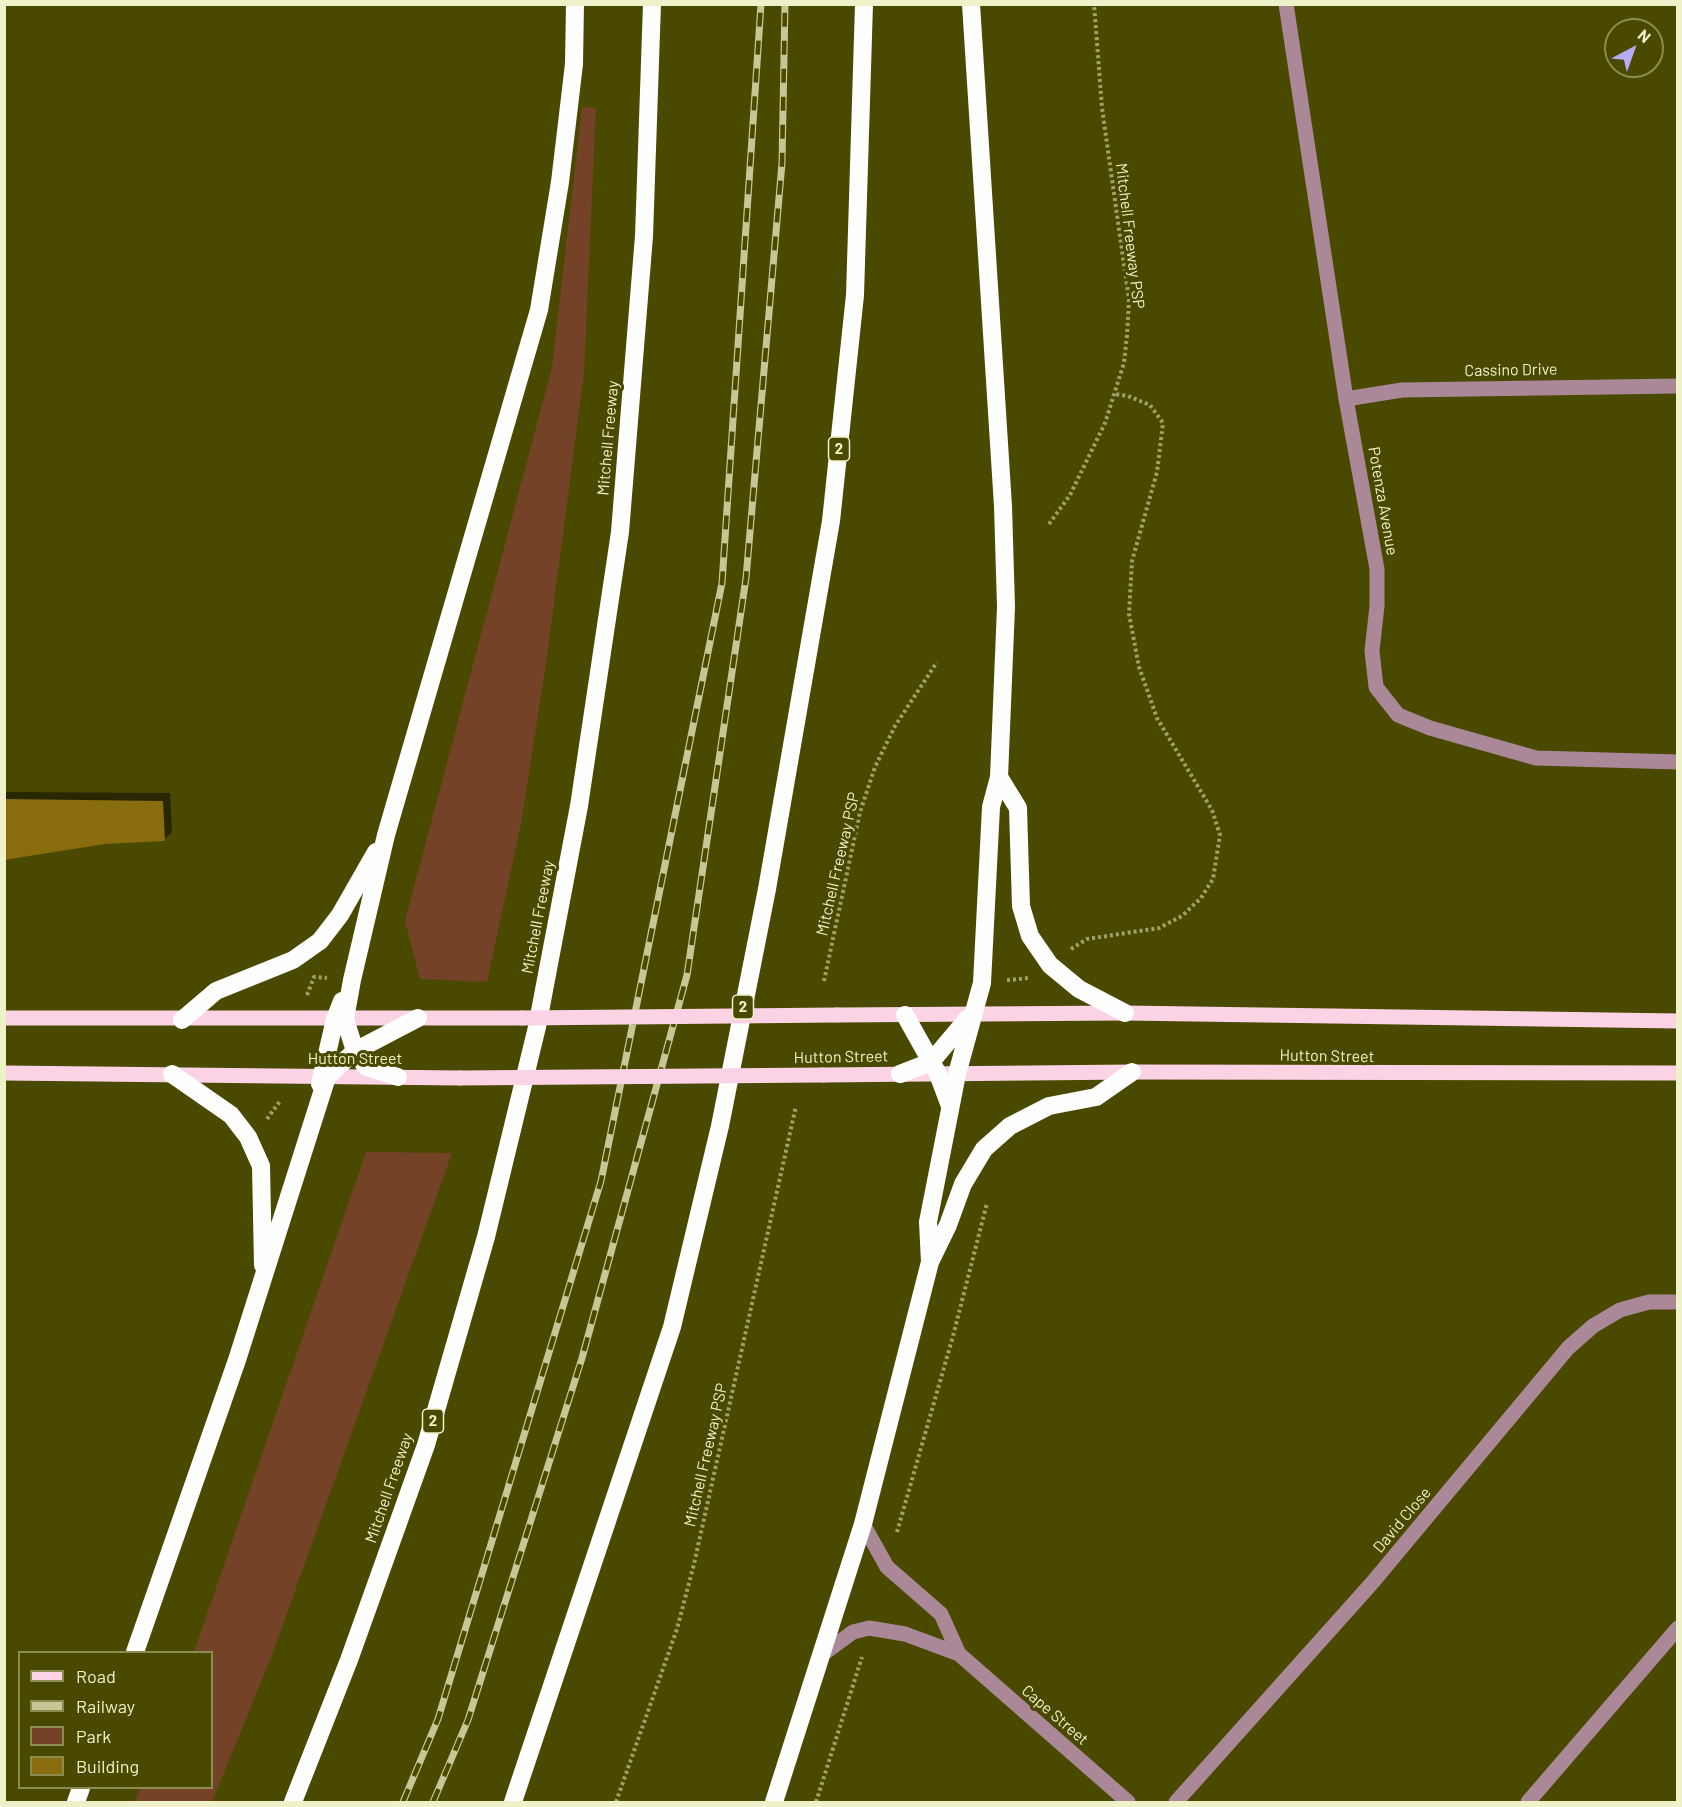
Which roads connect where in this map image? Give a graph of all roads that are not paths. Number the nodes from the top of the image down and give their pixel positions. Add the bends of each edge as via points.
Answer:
1 (575, 4) edge
2 (652, 4) edge
3 (864, 4) edge
4 (971, 4) edge
5 (1286, 4) edge
6 (1677, 386) edge
7 (1346, 399) junction
8 (1677, 762) edge
9 (999, 777) junction
10 (386, 835) junction
11 (1125, 1013) junction
12 (971, 1014) junction
13 (905, 1015) junction
14 (4, 1018) edge
15 (418, 1018) junction
16 (340, 1019) junction
17 (182, 1020) junction
18 (1677, 1021) edge
19 (355, 1051) junction
20 (935, 1068) junction
21 (1132, 1072) junction
22 (4, 1073) edge
23 (1677, 1073) edge
24 (172, 1074) junction
25 (900, 1074) joint
26 (957, 1074) junction
27 (324, 1076) junction
28 (398, 1077) junction
29 (950, 1108) junction
30 (930, 1262) junction
31 (264, 1279) junction
32 (1677, 1302) edge
33 (863, 1524) junction
34 (1677, 1628) edge
35 (136, 1651) edge
36 (823, 1654) junction
37 (959, 1654) junction
38 (293, 1803) edge
39 (513, 1803) edge
40 (774, 1803) edge
41 (1128, 1803) edge
42 (1176, 1803) edge
43 (1528, 1803) edge

1 - 10 highway via 574,64 539,310
2 - 38 highway, Mitchell Freeway / 2 via 644,236 620,532 579,806 537,1027 486,1237 426,1445
3 - 39 highway, 2 via 855,295 831,521 767,889 720,1126 672,1327
4 - 9 highway via 1003,517 1006,607
5 - 7 street, Potenza Avenue
6 - 7 street, Cassino Drive via 1401,390
7 - 8 street, Potenza Avenue via 1377,569 1372,651 1376,687 1398,715 1536,758
9 - 11 highway via 1018,808 1021,906 1030,936 1050,965 1079,989
9 - 12 highway via 991,807 982,983
10 - 16 highway via 343,979
10 - 17 highway via 340,915 320,940 293,960 216,991
11 - 12 main road
11 - 18 main road
12 - 13 main road
12 - 20 highway
12 - 26 highway
13 - 15 main road, bridge
13 - 20 highway
14 - 17 main road
15 - 16 main road
15 - 19 highway
16 - 17 main road
16 - 19 highway
16 - 27 highway
19 - 27 highway
19 - 28 highway via 366,1067
20 - 25 highway
20 - 26 main road, Hutton Street
20 - 29 highway
21 - 23 main road, Hutton Street
21 - 26 main road, Hutton Street
21 - 30 highway via 1096,1097 1049,1106 1010,1126 984,1149 963,1184
22 - 24 main road, Hutton Street
24 - 27 main road, Hutton Street
24 - 31 highway via 231,1115 248,1137 261,1166
25 - 28 main road, Hutton Street, bridge
26 - 29 highway
27 - 28 main road, Hutton Street
27 - 31 highway via 320,1107
29 - 30 highway via 928,1222
30 - 33 highway
31 - 35 highway
32 - 42 street, David Close via 1649,1302 1620,1310 1593,1326 1568,1348 1372,1583
33 - 36 highway
33 - 37 street, Cape Street via 887,1567 941,1614
34 - 43 street
36 - 37 street, Cape Street via 853,1632 869,1628 904,1634
36 - 40 highway
37 - 41 street, Cape Street

